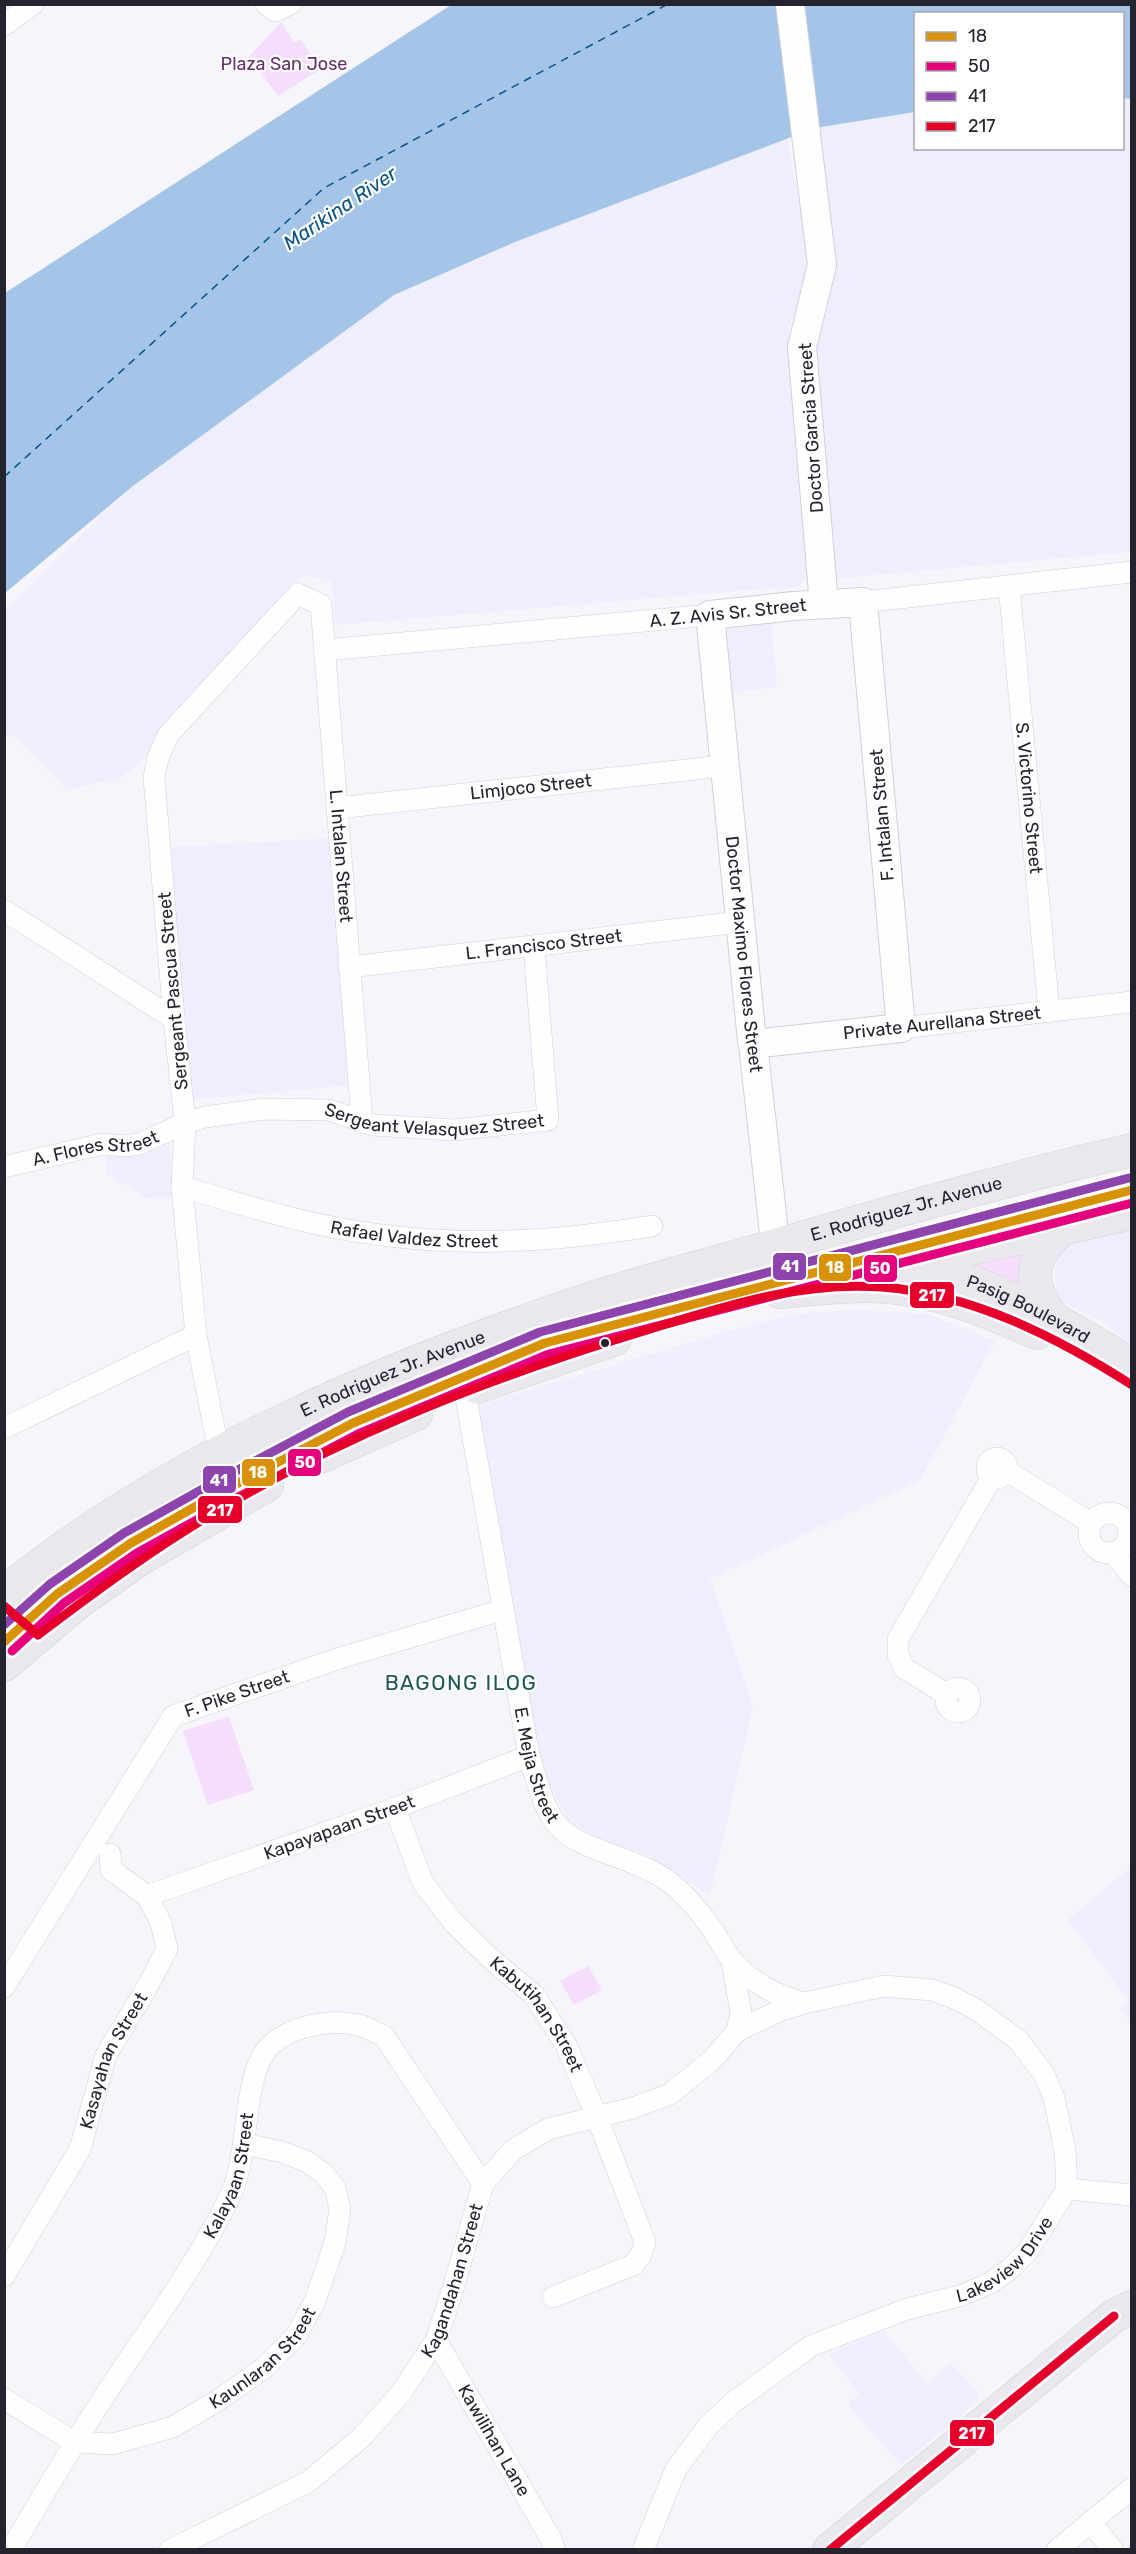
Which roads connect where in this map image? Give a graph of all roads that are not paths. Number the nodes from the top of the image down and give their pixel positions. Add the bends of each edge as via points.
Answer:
1 (33, 4) edge
2 (266, 4) edge
3 (291, 4) edge
4 (790, 4) edge
5 (4, 25) edge
6 (1131, 572) edge
7 (1009, 586) junction
8 (311, 599) joint
9 (863, 602) junction
10 (824, 604) junction
11 (710, 615) junction
12 (325, 650) junction
13 (723, 766) junction
14 (337, 808) junction
15 (4, 910) edge
16 (740, 922) junction
17 (534, 947) junction
18 (349, 968) junction
19 (1131, 1002) edge
20 (1049, 1011) junction
21 (174, 1019) junction
22 (901, 1028) junction
23 (753, 1044) junction
24 (362, 1120) junction
25 (185, 1124) junction
26 (1131, 1142) edge
27 (1131, 1150) edge
28 (4, 1167) edge
29 (1131, 1167) edge
30 (1026, 1174) junction
31 (182, 1187) junction
32 (1131, 1190) edge
33 (1131, 1213) edge
34 (1075, 1225) junction
35 (652, 1226) dead end
36 (776, 1246) junction
37 (907, 1263) junction
38 (780, 1292) junction
39 (1054, 1319) junction
40 (196, 1335) junction
41 (1131, 1365) edge
42 (1131, 1385) edge
43 (465, 1392) junction
44 (296, 1412) junction
45 (4, 1428) edge
46 (219, 1453) junction
47 (315, 1458) junction
48 (1091, 1523) junction
49 (1126, 1529) edge
50 (1131, 1576) edge
51 (10, 1581) edge
52 (4, 1606) edge
53 (502, 1610) junction
54 (4, 1616) edge
55 (49, 1626) junction
56 (4, 1641) edge
57 (4, 1665) edge
58 (948, 1695) dead end
59 (529, 1756) junction
60 (395, 1808) junction
61 (110, 1854) dead end
62 (147, 1896) junction
63 (732, 1962) junction
64 (4, 1987) edge
65 (804, 2003) junction
66 (737, 2031) junction
67 (597, 2117) junction
68 (245, 2144) junction
69 (483, 2184) junction
70 (1066, 2189) junction
71 (1131, 2195) edge
72 (4, 2276) edge
73 (553, 2297) dead end
74 (1126, 2304) edge
75 (436, 2340) junction
76 (4, 2399) edge
77 (74, 2442) junction
78 (1131, 2488) edge
79 (1090, 2522) junction
80 (555, 2546) edge
81 (11, 2550) edge
82 (170, 2550) edge
83 (643, 2550) edge
84 (829, 2550) edge
85 (1057, 2550) edge
86 (1113, 2550) edge

1 - 5 street
2 - 3 street via 275,11
4 - 10 street, Doctor Garcia Street via 822,265 802,347
6 - 7 street, A. Z. Avis Sr. Street
7 - 9 street, A. Z. Avis Sr. Street
7 - 20 street, S. Victorino Street
8 - 12 street, L. Intalan Street via 321,605
8 - 21 street, Sergeant Pascua Street via 298,594 168,735 158,758 154,778
9 - 10 street, A. Z. Avis Sr. Street
9 - 22 street, F. Intalan Street
10 - 11 street, A. Z. Avis Sr. Street
11 - 12 street, A. Z. Avis Sr. Street
11 - 13 street, Doctor Maximo Flores Street
12 - 14 street, L. Intalan Street
13 - 14 street, Limjoco Street
13 - 16 street, Doctor Maximo Flores Street
14 - 18 street, L. Intalan Street
15 - 21 street
16 - 17 street, L. Francisco Street
16 - 23 street, Doctor Maximo Flores Street
17 - 18 street, L. Francisco Street
17 - 24 street, Sergeant Velasquez Street via 548,1120 454,1130 373,1125
18 - 24 street, L. Intalan Street
19 - 20 street, Private Aurellana Street
20 - 22 street, Private Aurellana Street
21 - 25 street, Sergeant Pascua Street
22 - 23 street, Private Aurellana Street
23 - 36 street, Doctor Maximo Flores Street
24 - 25 street, Sergeant Velasquez Street via 329,1110 265,1109 206,1117
25 - 28 street, A. Flores Street via 139,1144 102,1143
25 - 31 street, Sergeant Pascua Street
26 - 30 street via 1044,1161
27 - 30 main road, E. Rodriguez Jr. Avenue
29 - 54 main road via 527,1332 345,1406 215,1471 118,1527 45,1580
30 - 36 main road, E. Rodriguez Jr. Avenue
31 - 35 street, Rafael Valdez Street via 312,1223 448,1242 573,1238
31 - 40 street, Sergeant Pascua Street
32 - 56 main road, bridge via 545,1343 353,1423 213,1497 131,1543 57,1594
33 - 34 main road
34 - 37 main road
34 - 39 main road via 1042,1249 1034,1273 1040,1297
36 - 37 main road, Pasig Boulevard
36 - 38 street, Doctor Maximo Flores Street
36 - 44 main road, E. Rodriguez Jr. Avenue via 601,1296 465,1343
37 - 38 main road
37 - 39 main road, Pasig Boulevard via 1003,1293
38 - 42 main road, Pasig Boulevard via 868,1286 943,1297 1054,1341
38 - 43 main road via 596,1345
39 - 41 main road, Pasig Boulevard
40 - 45 street
40 - 46 street, Sergeant Pascua Street
43 - 47 main road
43 - 53 street, E. Mejia Street
44 - 46 main road, E. Rodriguez Jr. Avenue
44 - 47 main road
46 - 51 main road, E. Rodriguez Jr. Avenue via 112,1515
47 - 55 main road via 138,1560
48 - 49 street via 1102,1514
48 - 49 street via 1093,1545 1102,1552
48 - 58 street via 1000,1474 898,1640 898,1655 904,1668
49 - 50 street
51 - 55 street
52 - 55 street
53 - 59 street, E. Mejia Street
53 - 64 street, F. Pike Street via 340,1658 173,1716
55 - 57 main road
59 - 60 street, Kapayapaan Street
59 - 63 street, E. Mejia Street via 545,1804 559,1827 577,1840 649,1868 679,1889 706,1920
60 - 62 street, Kapayapaan Street
60 - 67 street, Kabutihan Street via 423,1883 454,1923 534,1995 566,2045
61 - 62 street, Kasayahan Street via 111,1870
62 - 72 street, Kasayahan Street via 167,1949 106,2055 80,2149
63 - 65 street, E. Mejia Street via 765,1989
63 - 66 street via 741,2013
65 - 66 street, Kagandahan Street
65 - 70 street via 884,1986 909,1987 932,1990 977,2010 1018,2040 1044,2074 1054,2098 1065,2151
66 - 67 street, Kagandahan Street via 712,2060 670,2094
67 - 69 street, Kagandahan Street via 548,2129 513,2150
67 - 73 street, Kabutihan Street via 645,2242 633,2265
68 - 69 street, Kalayaan Street via 251,2087 261,2056 271,2045 309,2027 336,2022 360,2025 384,2036
68 - 77 street, Kalayaan Street via 233,2191 213,2229
68 - 77 street, Kaunlaran Street via 306,2161 335,2188 340,2209 335,2243 315,2301 296,2336 264,2368 173,2427 113,2444
69 - 75 street, Kagandahan Street
70 - 71 street
70 - 83 street, Lakeview Drive via 1027,2252 990,2283 963,2295 906,2309 810,2346 735,2401 709,2425 676,2469
74 - 84 main road
75 - 80 street, Kawilihan Lane
75 - 82 street, Kagandahan Street via 401,2392 370,2428 308,2482
76 - 77 street, Kaunlaran Street
77 - 81 street, Kalayaan Street
78 - 79 street
79 - 85 street
79 - 86 street

